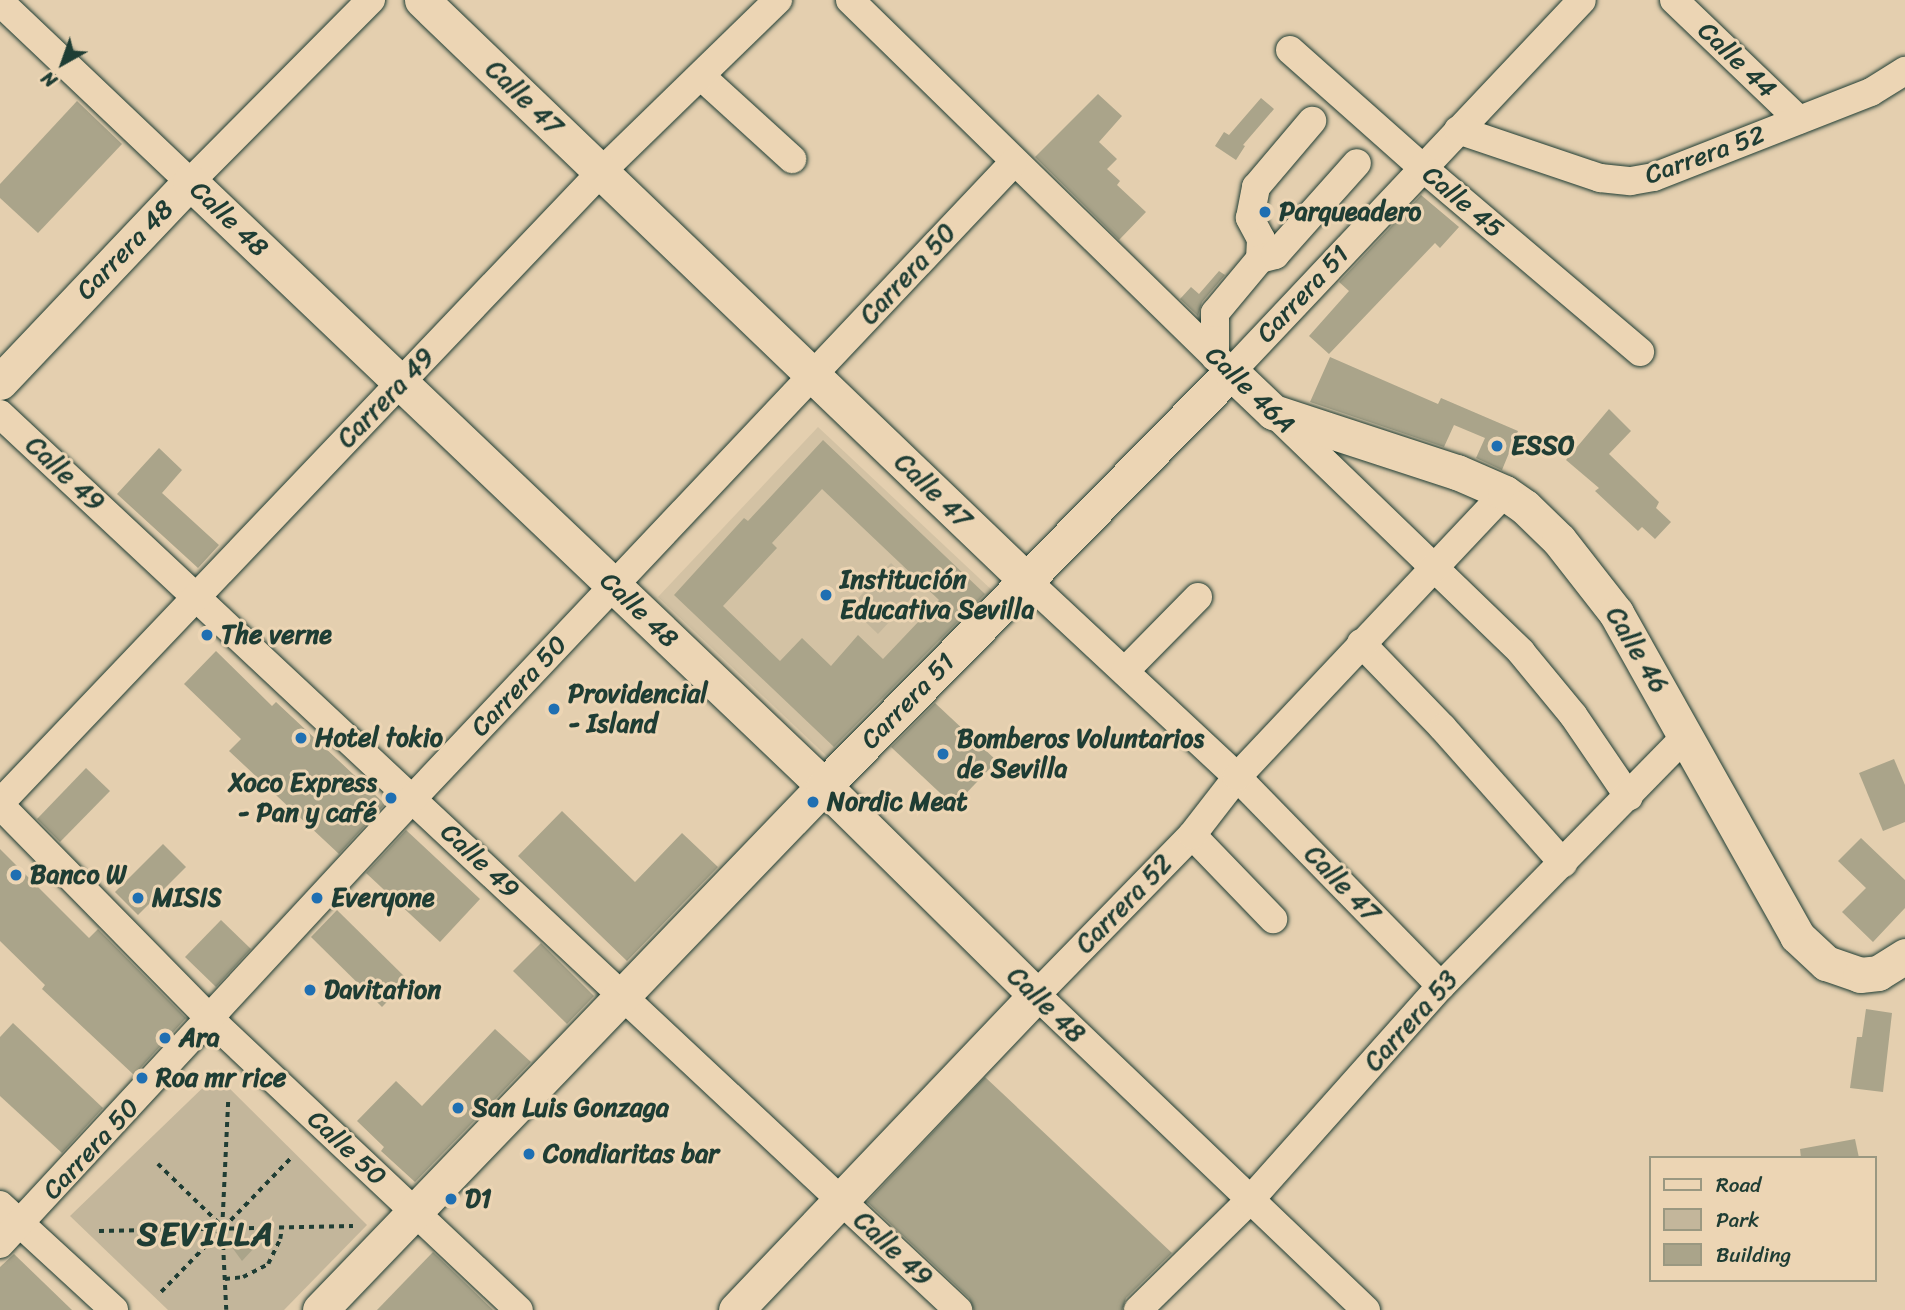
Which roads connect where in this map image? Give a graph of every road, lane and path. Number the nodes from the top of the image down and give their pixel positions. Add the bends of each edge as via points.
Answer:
1 (371, 0) edge
2 (422, 0) edge
3 (778, 0) edge
4 (850, 0) edge
5 (1582, 0) edge
6 (1674, 0) edge
7 (0, 2) edge
8 (1290, 50) dead end
9 (1905, 71) edge
10 (702, 77) junction
11 (1799, 120) junction
12 (1312, 121) dead end
13 (1458, 130) junction
14 (792, 159) dead end
15 (1013, 163) junction
16 (1357, 163) dead end
17 (1422, 167) junction
18 (601, 172) junction
19 (190, 182) junction
20 (1260, 259) junction
21 (1640, 352) dead end
22 (1223, 364) junction
23 (813, 375) junction
24 (0, 382) edge
25 (401, 383) junction
26 (1273, 412) junction
27 (0, 414) edge
28 (1505, 493) junction
29 (1434, 567) junction
30 (1026, 580) junction
31 (614, 586) junction
32 (197, 595) junction
33 (1198, 597) dead end
34 (1361, 643) junction
35 (1125, 671) junction
36 (1686, 736) junction
37 (1237, 777) junction
38 (824, 786) junction
39 (1629, 797) junction
40 (413, 798) junction
41 (0, 804) edge
42 (1192, 835) junction
43 (1563, 863) junction
44 (1273, 919) dead end
45 (1905, 956) edge
46 (1441, 986) junction
47 (1036, 995) junction
48 (624, 996) junction
49 (211, 1020) junction
50 (228, 1098) dead end
51 (291, 1158) dead end
52 (158, 1164) dead end
53 (841, 1200) junction
54 (1250, 1200) junction
55 (0, 1205) edge
56 (413, 1211) junction
57 (21, 1224) junction
58 (282, 1226) junction
59 (353, 1226) dead end
60 (222, 1227) junction
61 (99, 1231) dead end
62 (0, 1244) edge
63 (225, 1279) junction
64 (161, 1292) dead end
65 (114, 1310) edge
66 (226, 1310) edge
67 (320, 1310) edge
68 (519, 1310) edge
69 (736, 1310) edge
70 (958, 1310) edge
71 (1138, 1310) edge
72 (1366, 1310) edge

1 - 19 street, Carrera 48
2 - 18 main road, Calle 47
3 - 10 street, Carrera 49
4 - 15 street, Calle 46A
5 - 13 street, Carrera 51
6 - 11 street, Calle 44
7 - 19 street, Calle 48
8 - 17 street, Calle 45
9 - 11 street, Carrera 52 via 1871,92
10 - 14 street
10 - 18 street, Carrera 49
11 - 13 street, Carrera 52 via 1654,177 1631,181 1600,178
12 - 20 street via 1256,187 1250,218 1261,239
13 - 17 street, Carrera 51
15 - 22 street, Calle 46A
15 - 23 street, Carrera 50
16 - 20 street via 1275,255
17 - 21 street, Calle 45
17 - 22 street, Carrera 51
18 - 23 main road, Calle 47
18 - 25 street, Carrera 49
19 - 24 main road, Carrera 48
19 - 25 main road, Calle 48
20 - 22 street via 1215,313
22 - 26 main road, Calle 46A
22 - 30 main road, Carrera 51
23 - 30 main road, Calle 47
23 - 31 street, Carrera 50
25 - 31 main road, Calle 48
25 - 32 street, Carrera 49
26 - 28 main road, Calle 46 via 1457,472
26 - 29 street, Calle 46A
27 - 32 street, Calle 49
28 - 29 street, Carrera 52
28 - 36 main road, Calle 46 via 1559,540 1588,574 1634,641
29 - 34 street, Carrera 52
29 - 39 street, Calle 46A via 1521,652 1573,715
30 - 35 street, Calle 47
30 - 38 main road, Carrera 51
31 - 38 main road, Calle 48
31 - 40 street, Carrera 50
32 - 40 street, Calle 49
32 - 41 street, Carrera 49
33 - 35 street
34 - 37 street, Carrera 52
34 - 43 street
35 - 37 street, Calle 47
36 - 39 street, Carrera 53
36 - 45 main road, Calle 46 via 1797,936 1811,951 1841,971 1860,975 1878,973
37 - 42 street, Carrera 52
37 - 46 street, Calle 47
38 - 47 main road, Calle 48
38 - 48 main road, Carrera 51
39 - 43 street, Carrera 53
40 - 48 street, Calle 49
40 - 49 street, Carrera 50
41 - 49 street, Calle 50
42 - 44 street
42 - 47 street, Carrera 52
43 - 46 street, Carrera 53
46 - 54 street, Carrera 53
47 - 53 main road, Carrera 52
47 - 54 street, Calle 48
48 - 53 street, Calle 49
48 - 56 main road, Carrera 51
49 - 56 street, Calle 50
49 - 57 street, Carrera 50
50 - 60 path
51 - 60 path
52 - 60 path
53 - 69 main road, Carrera 52
53 - 70 street, Calle 49
54 - 71 street, Carrera 53
54 - 72 street, Calle 48
55 - 57 street
56 - 67 main road, Carrera 51
56 - 68 street, Calle 50
57 - 62 street, Carrera 50
57 - 65 street
58 - 59 path
58 - 60 path
58 - 63 path via 281,1239 268,1264 243,1277
60 - 61 path
60 - 63 path
60 - 64 path
63 - 66 path

